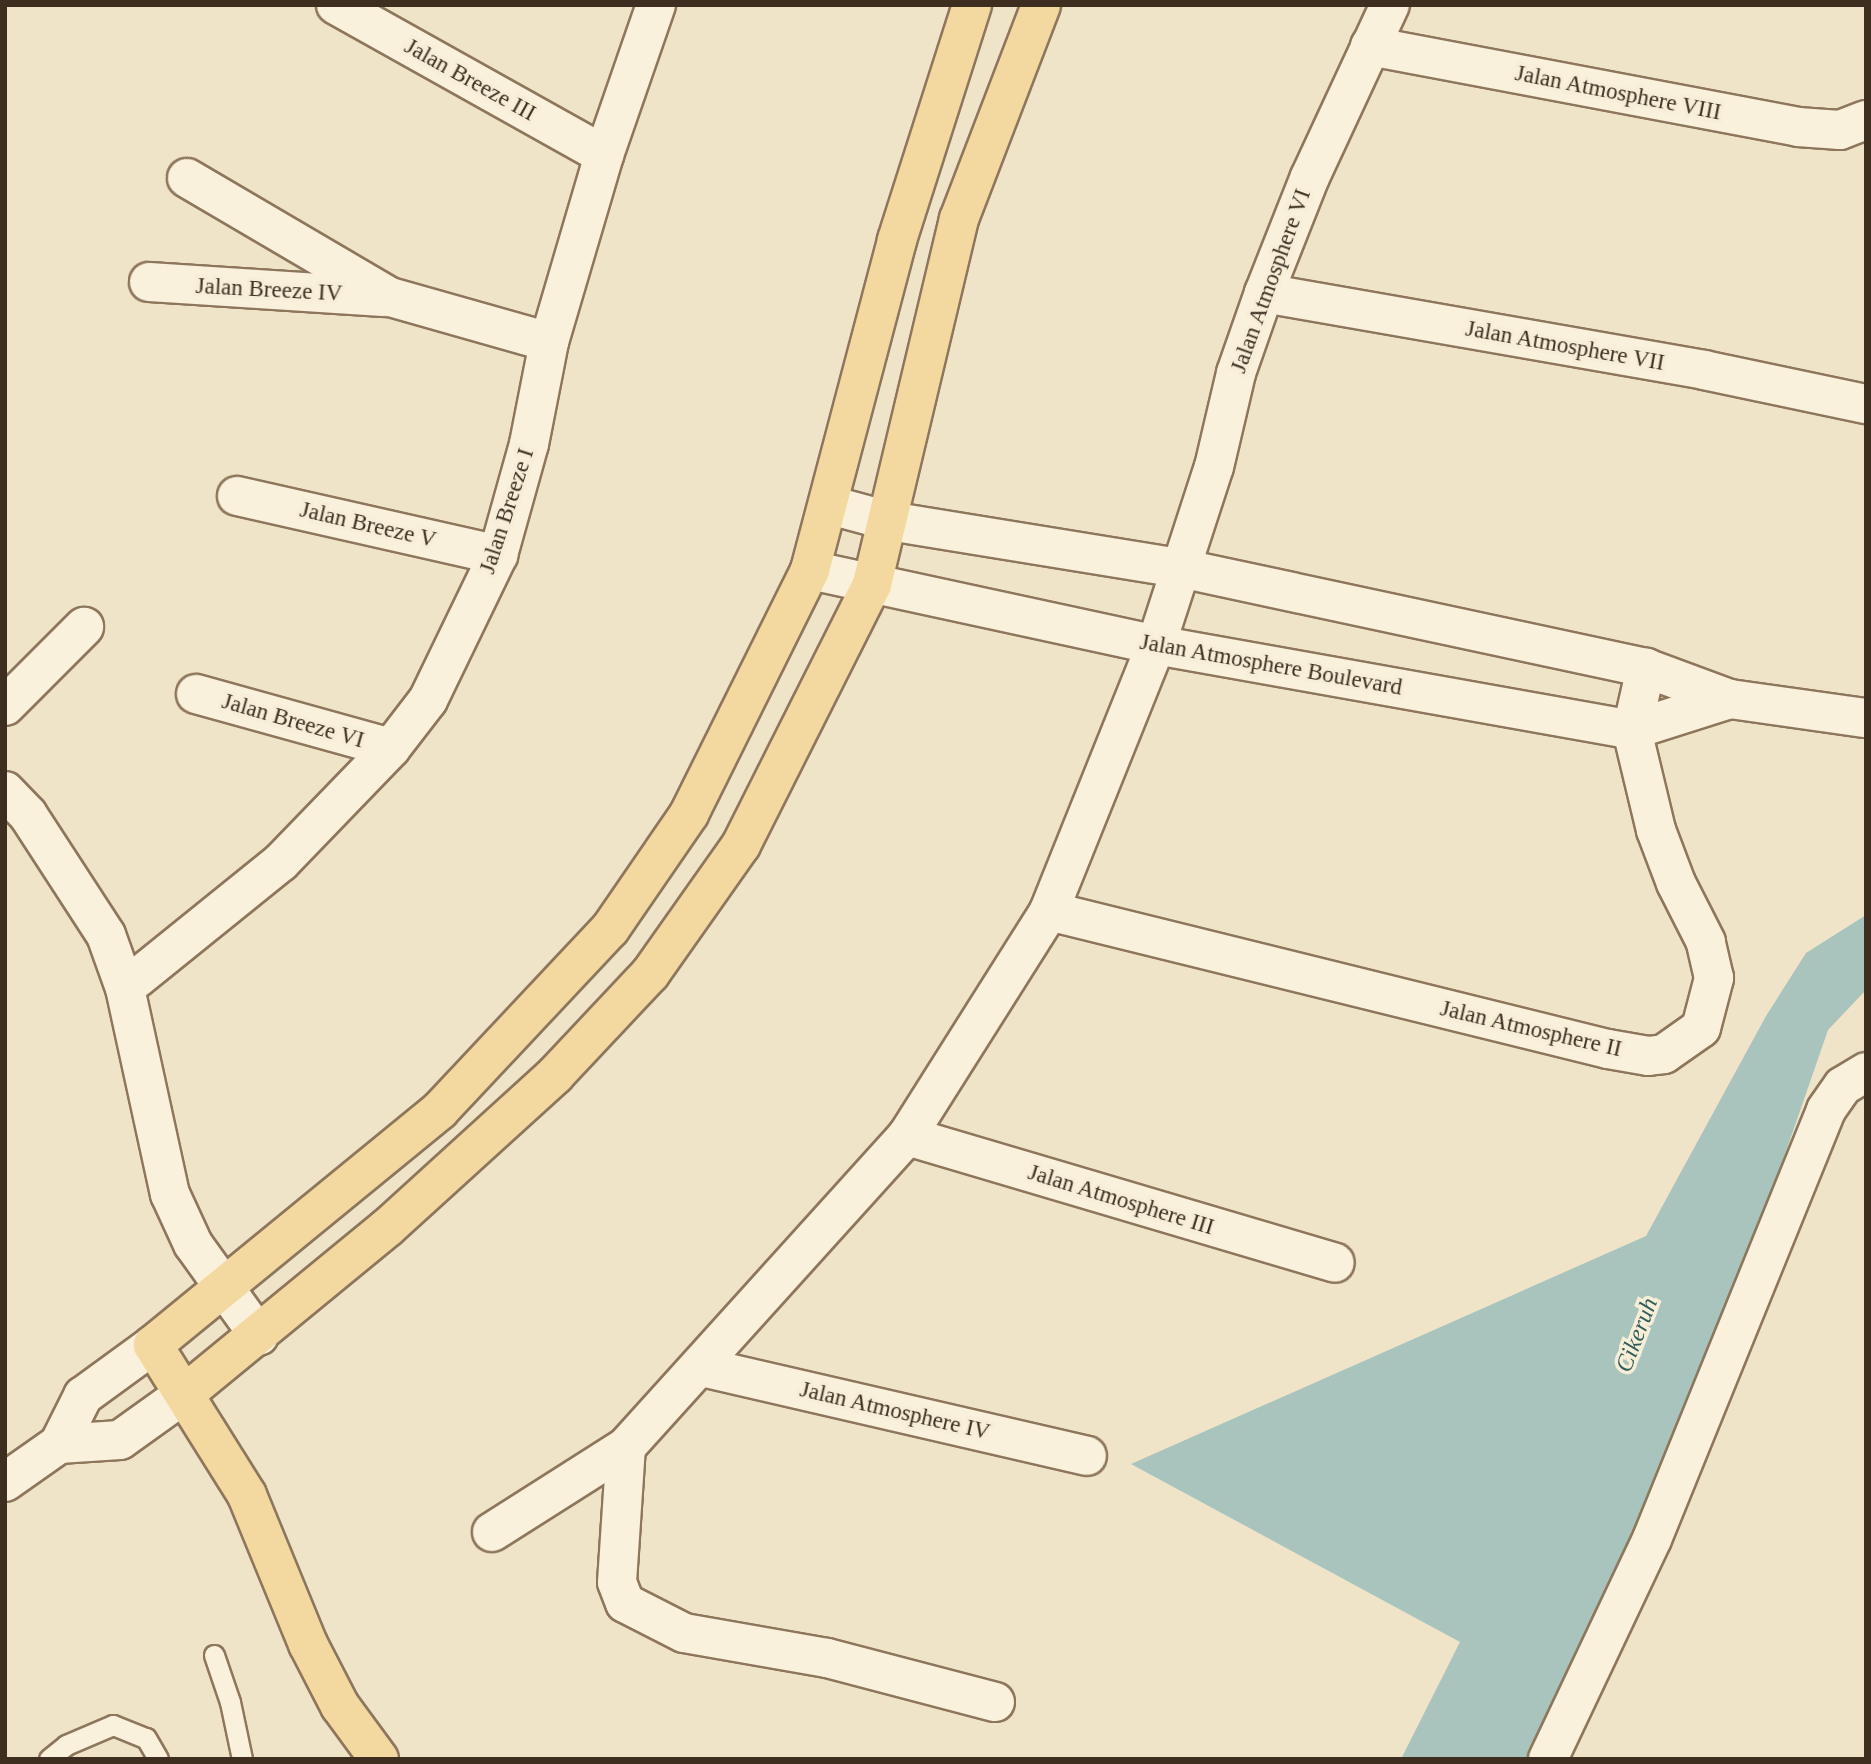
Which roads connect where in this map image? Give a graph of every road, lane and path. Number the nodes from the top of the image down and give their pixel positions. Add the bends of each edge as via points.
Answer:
1 (336, 5) edge
2 (656, 5) edge
3 (972, 5) edge
4 (1041, 5) edge
5 (1390, 5) edge
6 (1370, 46) junction
7 (1866, 120) edge
8 (604, 155) junction
9 (187, 178) dead end
10 (149, 282) dead end
11 (1264, 293) junction
12 (390, 297) junction
13 (549, 342) junction
14 (1866, 404) edge
15 (237, 496) dead end
16 (830, 505) junction
17 (889, 521) junction
18 (498, 555) junction
19 (1180, 568) junction
20 (810, 570) junction
21 (872, 584) junction
22 (84, 627) dead end
23 (1156, 645) junction
24 (1646, 668) junction
25 (196, 694) dead end
26 (1730, 698) junction
27 (5, 706) edge
28 (1866, 718) edge
29 (1632, 730) junction
30 (391, 748) junction
31 (5, 791) edge
32 (1049, 911) junction
33 (135, 979) dead end
34 (1866, 1072) edge
35 (906, 1136) junction
36 (1335, 1263) dead end
37 (225, 1285) junction
38 (259, 1336) junction
39 (153, 1345) junction
40 (702, 1367) junction
41 (187, 1392) junction
42 (59, 1444) junction
43 (626, 1447) junction
44 (1087, 1456) dead end
45 (5, 1482) edge
46 (492, 1532) dead end
47 (214, 1655) dead end
48 (995, 1702) dead end
49 (49, 1759) edge
50 (158, 1759) edge
51 (242, 1759) edge
52 (379, 1759) edge
53 (1549, 1759) edge

1 - 8 street, Jalan Breeze III
2 - 8 street, Jalan Breeze I
3 - 16 main road via 897,240
4 - 17 main road via 959,219
5 - 6 street, Jalan Atmosphere VI
6 - 7 street, Jalan Atmosphere VIII via 1798,127 1840,130
6 - 11 street, Jalan Atmosphere VI
8 - 13 street, Jalan Breeze I
9 - 12 street, Jalan Breeze IV
10 - 12 street, Jalan Breeze IV
11 - 14 street, Jalan Atmosphere VII via 1704,370
11 - 19 street, Jalan Atmosphere VI
12 - 13 street, Jalan Breeze IV
13 - 18 street, Jalan Breeze I via 529,444
15 - 18 street, Jalan Breeze V
16 - 17 street, Jalan Atmosphere Boulevard
16 - 20 main road
17 - 19 street, Jalan Atmosphere Boulevard
17 - 21 main road
18 - 30 street, Jalan Breeze I via 428,700
19 - 23 street, Jalan Atmosphere VI
19 - 24 street, Jalan Atmosphere Boulevard
20 - 21 street, Jalan Atmosphere Boulevard
20 - 37 main road via 689,814 610,929 440,1110
21 - 23 street, Jalan Atmosphere Boulevard
21 - 38 main road via 741,845 650,974 508,1121
22 - 27 street
23 - 29 street, Jalan Atmosphere Boulevard
23 - 32 street, Jalan Atmosphere VI
24 - 26 street, Jalan Atmosphere Boulevard
24 - 29 street
25 - 30 street, Jalan Breeze VI
26 - 28 street, Jalan Atmosphere Boulevard
26 - 29 street, Jalan Atmosphere Boulevard
29 - 32 street, Jalan Atmosphere II via 1656,830 1706,942 1714,978 1701,1028 1664,1054 1608,1049
30 - 33 street, Jalan Breeze I via 281,862
31 - 37 street via 28,815 106,935 125,988 170,1194 193,1244
32 - 35 street, Jalan Atmosphere VI
34 - 53 street via 1843,1086 1826,1110 1652,1539
35 - 36 street, Jalan Atmosphere III
35 - 40 street, Jalan Atmosphere VI
37 - 38 street
37 - 39 main road
38 - 41 main road
39 - 41 main road
39 - 42 street via 83,1396
40 - 43 street, Jalan Atmosphere VI
40 - 44 street, Jalan Atmosphere IV
41 - 42 street via 120,1440
41 - 52 main road via 247,1495 308,1644 341,1706
42 - 45 street
43 - 46 street, Jalan Atmosphere VI
43 - 48 street via 617,1581 625,1603 684,1633 827,1658
47 - 51 lane
49 - 50 lane via 66,1745 113,1725 146,1738

